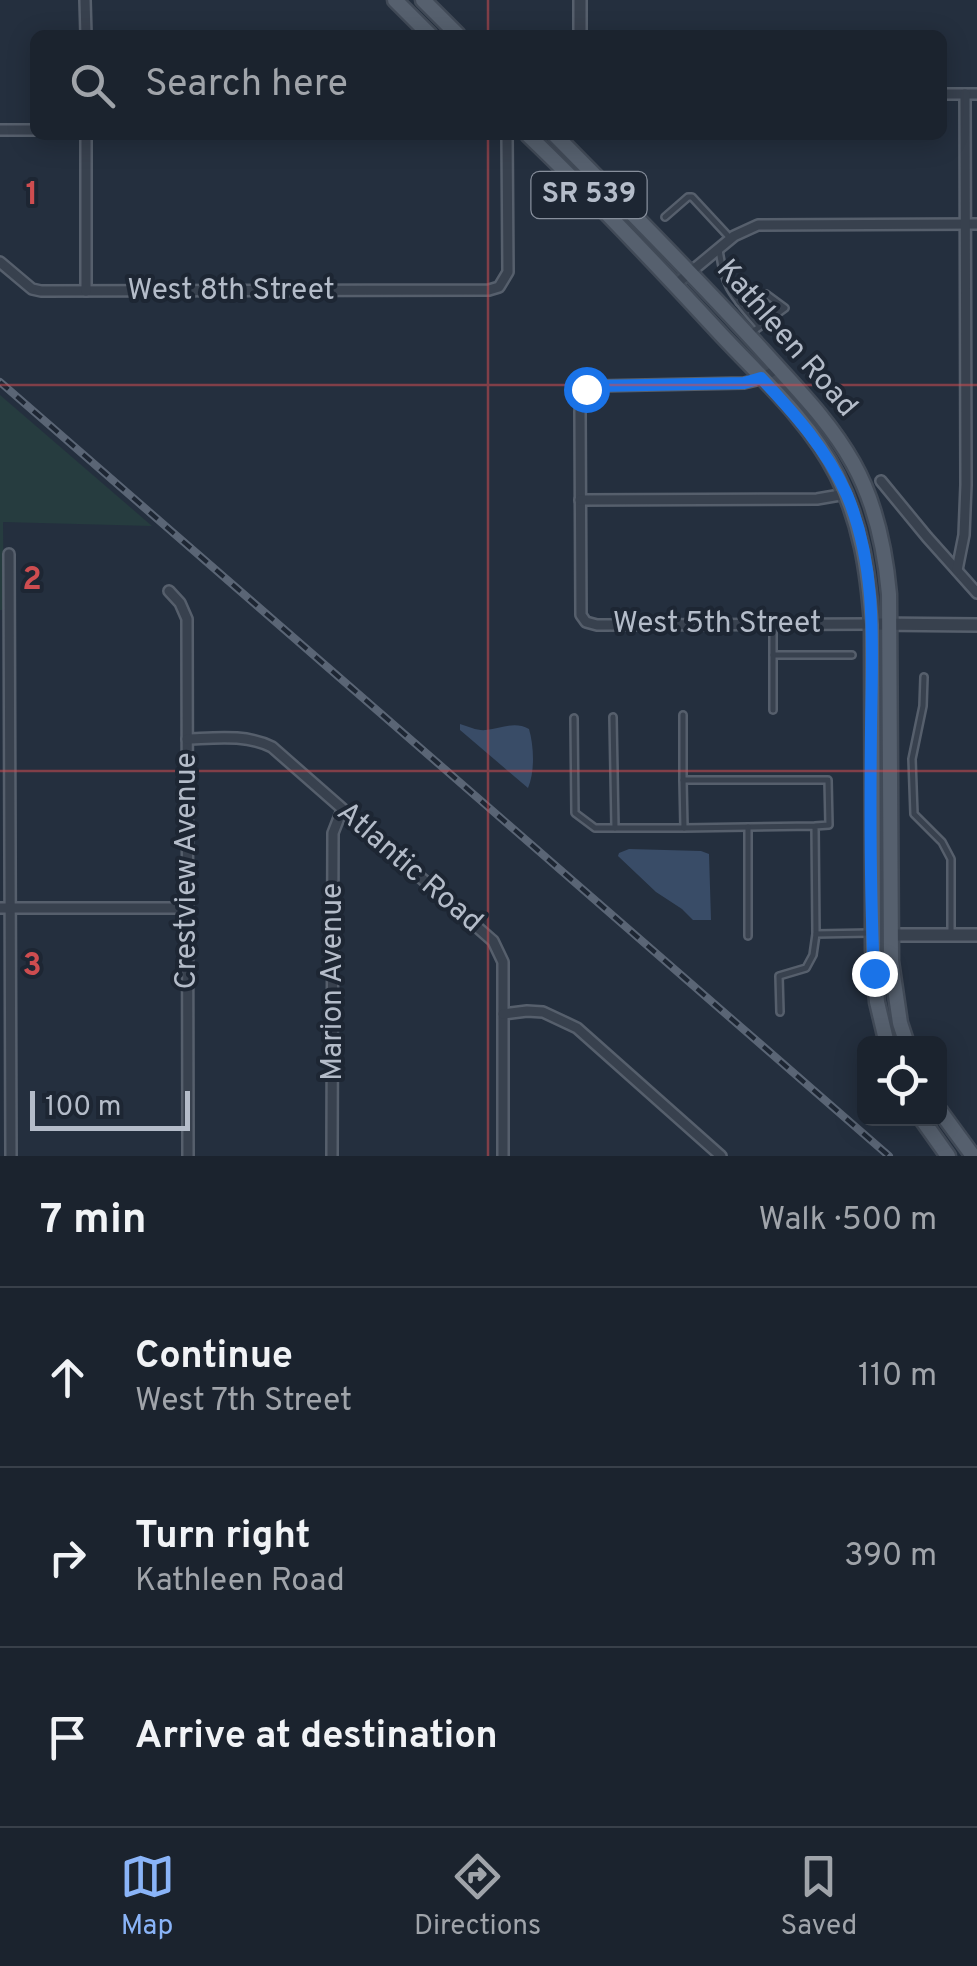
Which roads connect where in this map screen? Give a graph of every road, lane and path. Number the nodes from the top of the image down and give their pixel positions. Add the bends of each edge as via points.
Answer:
1 (86, 0) edge
2 (395, 0) edge
3 (423, 0) edge
4 (580, 0) edge
5 (86, 30) edge
6 (425, 30) edge
7 (453, 30) edge
8 (580, 30) edge
9 (947, 94) edge
10 (965, 94) junction
11 (977, 94) edge
12 (0, 130) edge
13 (30, 130) edge
14 (86, 140) edge
15 (507, 140) edge
16 (533, 140) edge
17 (549, 140) edge
18 (560, 140) edge
19 (611, 192) junction
20 (666, 217) dead end
21 (972, 225) edge
22 (731, 239) junction
23 (719, 249) junction
24 (0, 262) edge
25 (690, 272) junction
26 (676, 284) junction
27 (86, 291) junction
28 (724, 298) junction
29 (739, 302) junction
30 (754, 330) junction
31 (972, 358) edge
32 (778, 368) junction
33 (761, 378) junction
34 (880, 480) dead end
35 (972, 484) edge
36 (846, 494) junction
37 (580, 500) junction
38 (10, 554) dead end
39 (957, 570) junction
40 (170, 591) dead end
41 (977, 593) edge
42 (774, 623) junction
43 (872, 624) junction
44 (891, 624) junction
45 (977, 624) edge
46 (773, 655) junction
47 (852, 655) dead end
48 (924, 677) dead end
49 (773, 710) dead end
50 (684, 715) dead end
51 (614, 717) dead end
52 (574, 718) dead end
53 (187, 739) junction
54 (683, 780) junction
55 (342, 810) junction
56 (748, 826) junction
57 (815, 826) junction
58 (615, 828) junction
59 (684, 828) junction
60 (872, 859) junction
61 (188, 908) junction
62 (6, 909) edge
63 (873, 933) junction
64 (816, 934) junction
65 (977, 934) edge
66 (892, 935) junction
67 (951, 935) junction
68 (748, 936) dead end
69 (780, 1012) dead end
70 (503, 1014) junction
71 (885, 1036) edge
72 (898, 1036) edge
73 (903, 1036) edge
74 (947, 1124) edge
75 (927, 1126) edge
76 (11, 1156) edge
77 (188, 1156) edge
78 (332, 1156) edge
79 (503, 1156) edge
80 (721, 1156) edge
81 (948, 1156) edge
82 (973, 1156) edge

1 - 5 street
2 - 6 main road
3 - 7 main road
4 - 8 street
9 - 10 street
10 - 11 street
10 - 21 street
12 - 13 street
14 - 27 street
15 - 27 street, West 8th Street via 508,272 499,287
16 - 26 main road, Kathleen Road / SR 539
17 - 19 main road via 597,188
18 - 19 main road, Kathleen Road / SR 539
19 - 25 main road, Kathleen Road / SR 539
20 - 22 lane via 692,197
21 - 22 street via 758,225
21 - 31 street
22 - 23 street
23 - 25 street
23 - 28 lane
24 - 27 street, West 8th Street via 32,289
25 - 26 street
25 - 28 main road, Kathleen Road / SR 539
26 - 33 main road, Kathleen Road / SR 539
28 - 29 lane
28 - 30 main road, Kathleen Road / SR 539
29 - 30 lane
29 - 30 lane via 766,294 784,308
30 - 32 main road, Kathleen Road / SR 539
31 - 35 street
32 - 33 street
32 - 44 main road, Kathleen Road / SR 539 via 832,430 865,488 886,565
33 - 36 main road, Kathleen Road / SR 539 via 820,446
33 - 37 street via 586,389
34 - 39 street
35 - 39 street
36 - 37 street
36 - 43 main road, Kathleen Road / SR 539 via 865,554
37 - 42 street, West 5th Street via 580,615 586,622
38 - 62 street
39 - 41 street
40 - 53 street, Crestview Avenue via 187,619
42 - 43 street, West 5th Street
42 - 46 lane
43 - 44 street, West 5th Street
43 - 60 main road, Kathleen Road / SR 539
44 - 45 street, West 5th Street
44 - 66 main road, Kathleen Road / SR 539
46 - 47 lane
46 - 49 lane
48 - 67 lane via 912,759 914,814 951,859
50 - 54 lane
51 - 58 lane
52 - 58 lane via 575,813 595,828
53 - 55 street, Atlantic Road via 259,740
53 - 61 street, Crestview Avenue
54 - 57 lane via 828,780 829,825
54 - 59 lane
55 - 70 street, Atlantic Road via 493,941 503,962
55 - 78 street, Marion Avenue via 333,833
56 - 57 lane
56 - 59 lane
56 - 68 lane
57 - 64 lane
58 - 59 lane
60 - 63 main road, Kathleen Road / SR 539
60 - 66 main road via 880,914
61 - 62 street
61 - 77 street, Crestview Avenue
62 - 76 street
63 - 64 lane
63 - 71 main road, Kathleen Road / SR 539
63 - 72 main road
64 - 69 lane via 806,968 780,976
65 - 67 street
66 - 67 street
66 - 73 main road, Kathleen Road / SR 539
70 - 79 street, Atlantic Road
70 - 80 street via 544,1012 577,1028
74 - 82 main road
75 - 81 main road

